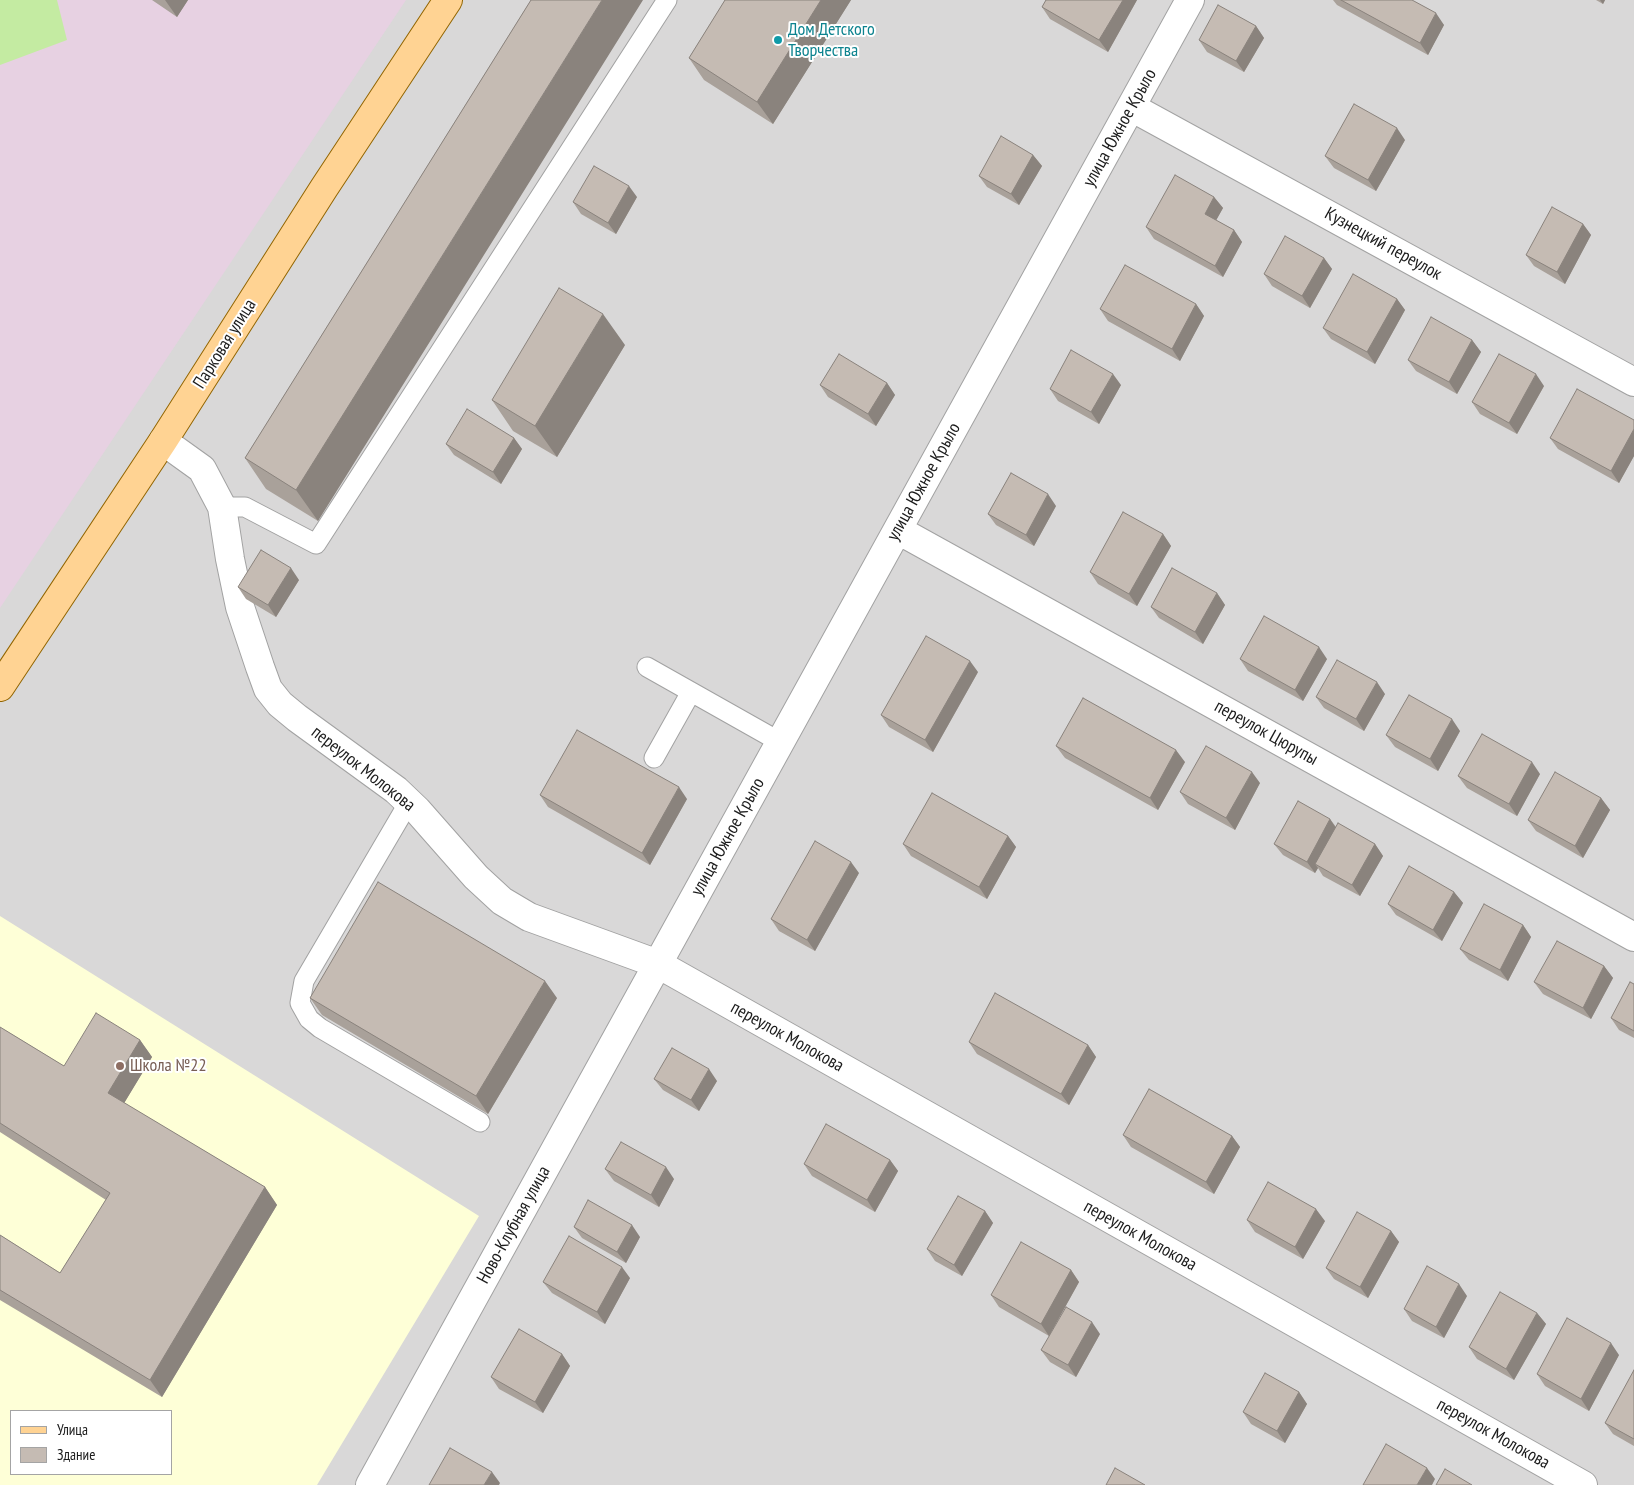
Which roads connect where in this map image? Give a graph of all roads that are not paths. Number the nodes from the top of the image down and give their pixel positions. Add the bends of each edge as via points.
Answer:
1 (448, 0) edge
2 (667, 0) edge
3 (1190, 0) edge
4 (1131, 107) junction
5 (1634, 382) edge
6 (163, 440) junction
7 (222, 507) junction
8 (898, 530) junction
9 (647, 667) dead end
10 (0, 687) edge
11 (691, 692) junction
12 (780, 742) junction
13 (654, 758) dead end
14 (409, 802) junction
15 (1634, 937) edge
16 (658, 964) junction
17 (480, 1122) dead end
18 (370, 1485) edge
19 (1583, 1485) edge

1 - 6 main road, Парковая улица
2 - 7 lane via 316,544 245,507
3 - 4 street, улица Южное Крыло
4 - 5 street, Кузнецкий переулок
4 - 8 street, улица Южное Крыло
6 - 7 street, переулок Молокова via 202,469
6 - 10 main road, Парковая улица
7 - 14 street, переулок Молокова via 240,607 268,689 297,718
8 - 12 street, улица Южное Крыло
8 - 15 street, переулок Цюрупы
9 - 11 lane
11 - 12 lane
11 - 13 lane
12 - 16 street, улица Южное Крыло
14 - 16 street, переулок Молокова via 476,877 502,901 529,917
14 - 17 lane via 304,981 300,1003 308,1019 320,1028
16 - 18 street, Ново-Клубная улица
16 - 19 street, переулок Молокова

